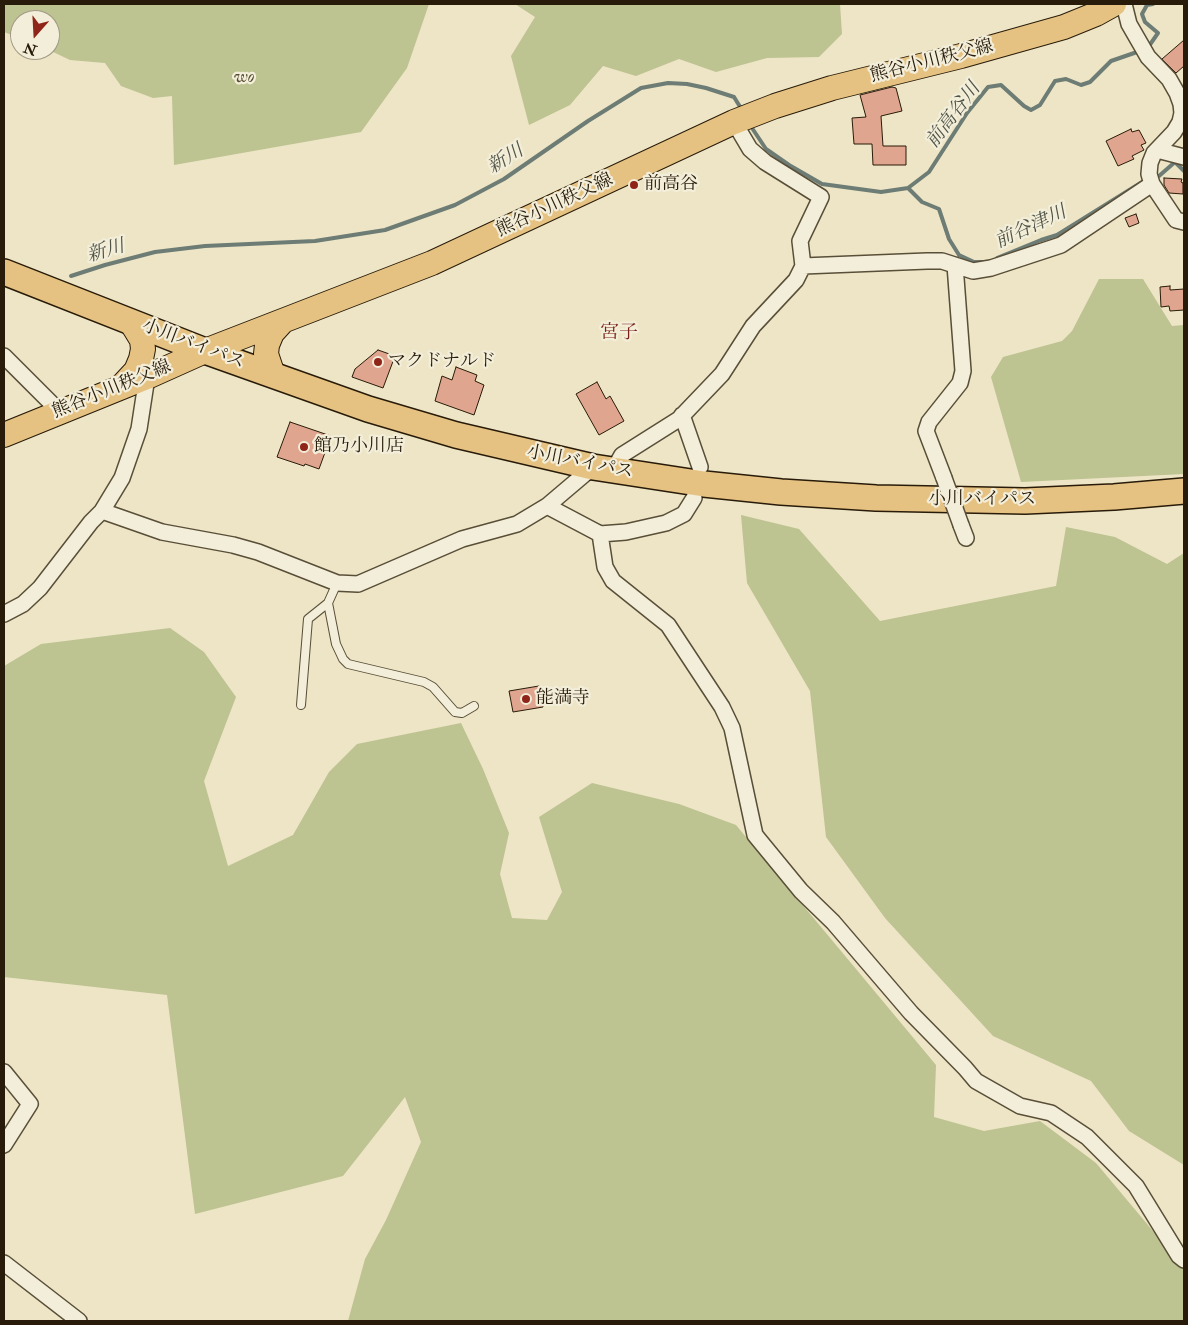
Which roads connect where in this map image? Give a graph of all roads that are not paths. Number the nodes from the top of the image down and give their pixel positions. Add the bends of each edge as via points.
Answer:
1 (1114, 4) edge
2 (1124, 4) edge
3 (1182, 102) edge
4 (734, 122) junction
5 (1157, 150) junction
6 (1184, 157) edge
7 (1152, 184) junction
8 (1184, 222) edge
9 (955, 265) junction
10 (803, 266) junction
11 (4, 272) edge
12 (130, 322) junction
13 (282, 322) junction
14 (205, 351) junction
15 (4, 356) edge
16 (273, 375) junction
17 (147, 377) junction
18 (121, 387) junction
19 (60, 412) junction
20 (682, 415) junction
21 (4, 435) edge
22 (700, 467) dead end
23 (603, 469) junction
24 (1184, 491) edge
25 (694, 498) dead end
26 (547, 506) junction
27 (102, 511) junction
28 (964, 532) dead end
29 (600, 534) junction
30 (337, 582) junction
31 (328, 603) junction
32 (4, 614) edge
33 (301, 705) dead end
34 (474, 706) dead end
35 (4, 1072) edge
36 (4, 1145) edge
37 (1184, 1260) edge
38 (4, 1263) edge
39 (79, 1321) edge

1 - 4 main road, 熊谷小川秩父線 via 1064,27 832,88
2 - 3 street via 1129,24 1148,57 1169,79
3 - 5 street via 1180,122
4 - 10 street via 750,149 765,162 821,197 800,241
4 - 13 main road, 熊谷小川秩父線 via 432,263
5 - 6 street
5 - 7 street via 1150,163
7 - 8 street via 1176,220
7 - 9 street via 1061,245 991,268 973,271
9 - 10 street via 927,261
9 - 28 street, bridge via 963,371 960,382 929,422 926,431
10 - 20 street via 796,280 753,326 722,374
11 - 12 highway, 小川バイパス
12 - 14 highway, 小川バイパス
12 - 18 main road via 142,340 143,349 136,370
13 - 14 main road, 熊谷小川秩父線
13 - 16 main road via 267,345 266,354
14 - 16 highway, 小川バイパス
14 - 17 main road, 熊谷小川秩父線
15 - 19 street
16 - 23 highway, 小川バイパス via 368,409 456,435
17 - 18 main road, 熊谷小川秩父線
17 - 27 street via 139,429 122,478
18 - 19 main road, 熊谷小川秩父線
19 - 21 main road, 熊谷小川秩父線
20 - 22 street
20 - 23 street
23 - 24 highway, 小川バイパス via 704,484 876,498 1025,501
23 - 26 street
25 - 29 street via 684,514 666,523
26 - 29 street
26 - 30 street via 517,524 462,539 358,584
27 - 30 street via 162,532 258,552
27 - 32 street via 40,588 23,604
29 - 37 street via 605,567 613,581 668,625 722,707 732,728 754,835 976,1082 1020,1106 1051,1113 1087,1137 1136,1186
30 - 31 lane
31 - 33 lane via 308,618
31 - 34 lane via 336,644 348,664 424,682 433,687 455,712 462,713
35 - 36 street via 30,1104
38 - 39 street

